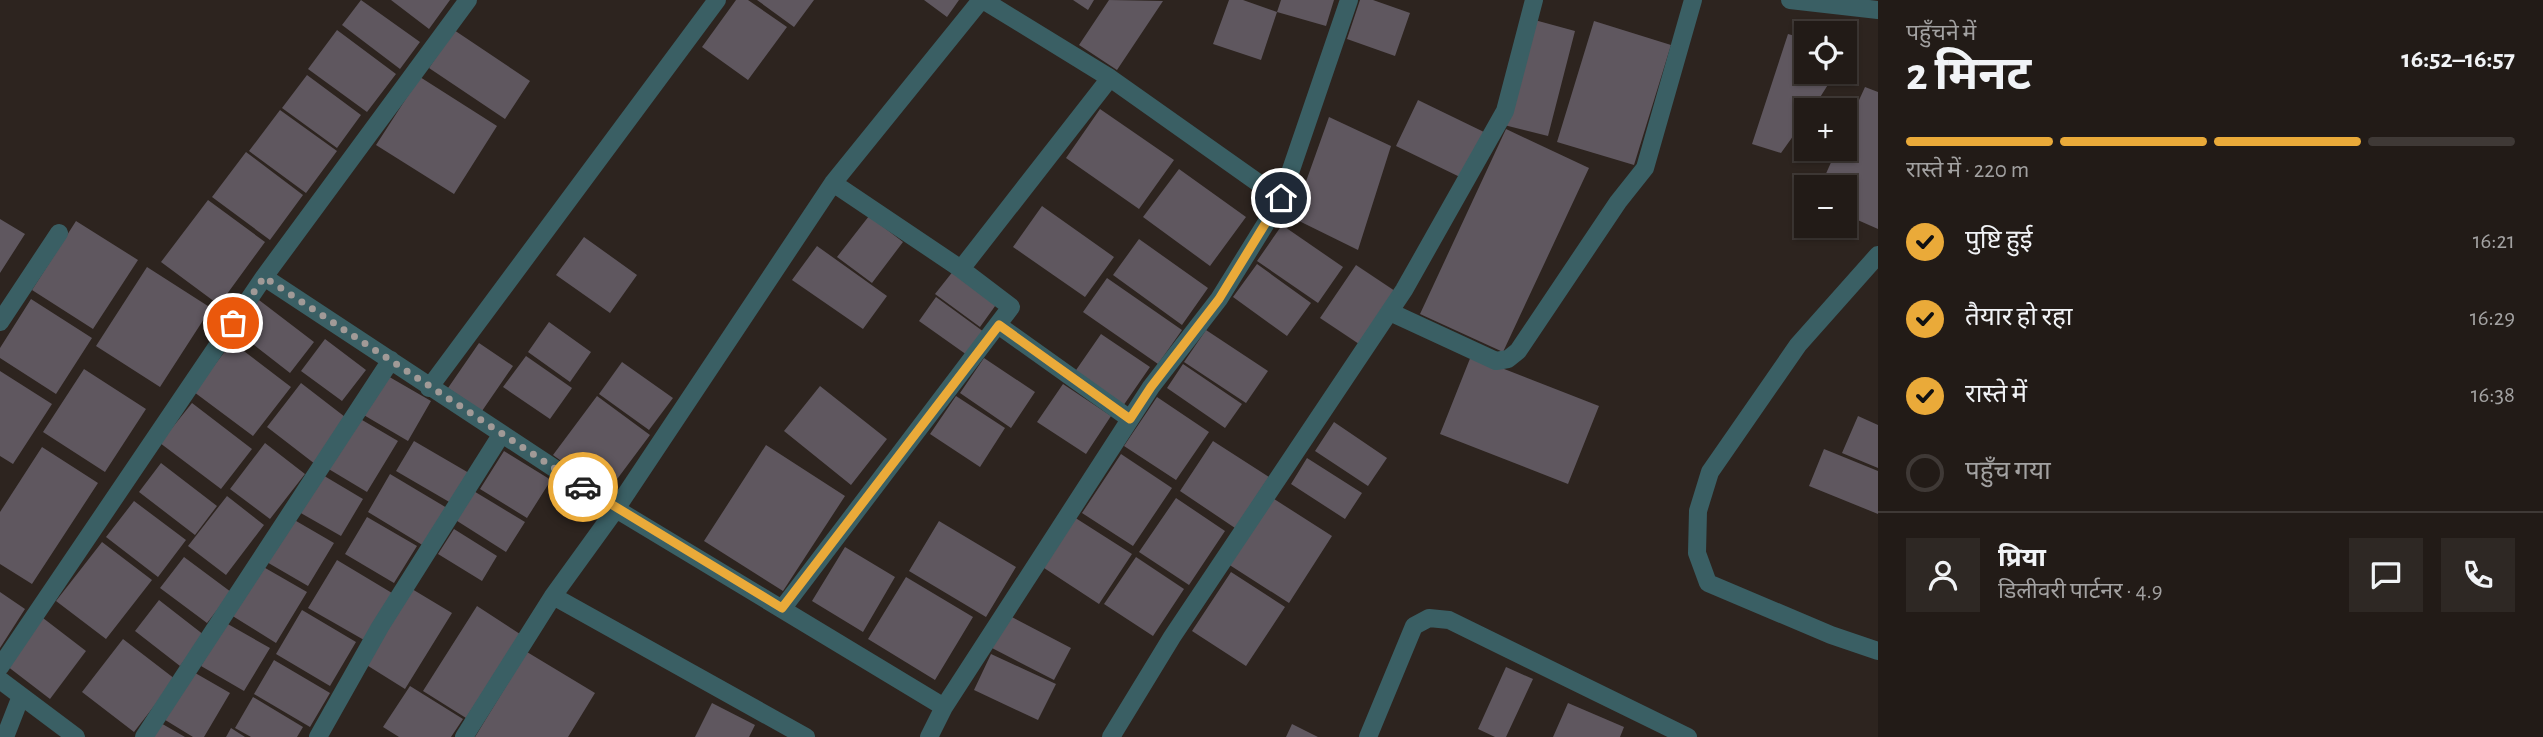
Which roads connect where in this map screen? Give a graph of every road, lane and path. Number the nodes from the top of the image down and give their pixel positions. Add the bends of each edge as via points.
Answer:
1 (468, 0) edge
2 (717, 0) edge
3 (982, 0) edge
4 (1349, 0) edge
5 (1534, 0) edge
6 (1693, 0) edge
7 (1790, 0) edge
8 (1878, 10) edge
9 (1110, 78) junction
10 (833, 183) junction
11 (1281, 198) junction
12 (59, 233) dead end
13 (1878, 255) edge
14 (961, 269) junction
15 (264, 277) junction
16 (1391, 312) junction
17 (0, 321) edge
18 (999, 325) junction
19 (391, 360) junction
20 (429, 388) junction
21 (1130, 419) junction
22 (501, 435) junction
23 (616, 509) junction
24 (553, 596) junction
25 (782, 608) junction
26 (1878, 651) edge
27 (0, 667) edge
28 (0, 680) edge
29 (21, 696) junction
30 (944, 707) junction
31 (5, 737) edge
32 (76, 737) edge
33 (144, 737) edge
34 (318, 737) edge
35 (464, 737) edge
36 (807, 737) edge
37 (929, 737) edge
38 (1111, 737) edge
39 (1368, 737) edge
40 (1688, 737) edge

1 - 15 street
2 - 20 street
3 - 9 street
3 - 10 street
4 - 11 street
5 - 16 street via 1505,111
6 - 16 street via 1645,168 1518,351 1496,361
7 - 8 street
9 - 11 street
9 - 14 street
10 - 14 street
10 - 23 street
11 - 21 street via 1219,299
12 - 17 street
13 - 26 street via 1798,345 1710,472 1698,511 1697,553 1708,583
14 - 18 street via 1009,303 1010,311
15 - 19 street
15 - 27 street
16 - 38 street via 1172,637
18 - 21 street
18 - 25 street
19 - 20 street
19 - 33 street
20 - 22 street
21 - 30 street
22 - 23 street
22 - 34 street via 380,627
23 - 24 street
23 - 25 street
24 - 35 street
24 - 36 street
25 - 30 street
28 - 29 street
29 - 31 street
29 - 32 street
30 - 37 street
39 - 40 street via 1414,626 1429,618 1449,620

